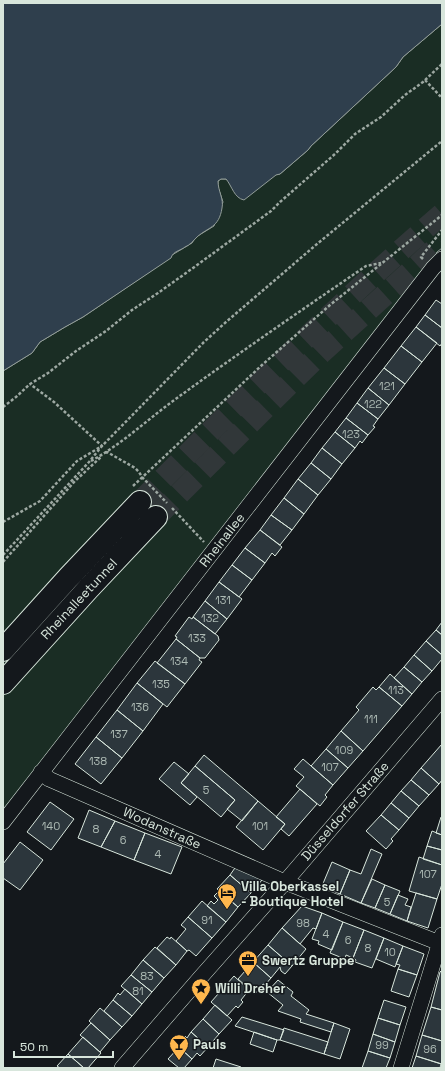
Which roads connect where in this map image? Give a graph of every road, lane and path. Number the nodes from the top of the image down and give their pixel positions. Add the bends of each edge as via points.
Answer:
1 (442, 64) edge
2 (425, 80) junction
3 (442, 98) edge
4 (442, 141) edge
5 (442, 215) edge
6 (442, 259) edge
7 (382, 263) junction
8 (30, 384) junction
9 (3, 407) edge
10 (102, 446) junction
11 (107, 452) junction
12 (88, 462) junction
13 (142, 477) junction
14 (135, 495) joint
15 (156, 517) tunnel mouth
16 (3, 522) edge
17 (213, 551) junction
18 (3, 554) edge
19 (3, 562) edge
20 (3, 650) edge
21 (3, 683) edge
22 (442, 699) edge
23 (41, 772) junction
24 (3, 822) edge
25 (285, 882) junction
26 (441, 941) edge
27 (122, 1068) edge
28 (401, 1068) edge

1 - 2 path
2 - 3 path
2 - 8 path via 381,117 355,134 271,211
4 - 10 path via 226,322
5 - 7 path
6 - 17 street, Rheinallee
7 - 11 path via 366,266 175,400
7 - 13 path via 330,305
8 - 9 path
8 - 10 path via 54,402
10 - 12 path
10 - 16 path via 77,461 40,501
11 - 12 path
11 - 13 path via 136,468
11 - 19 path via 75,481
12 - 18 path
13 - 14 path
13 - 17 path
14 - 20 highway, Rheinalleetunnel via 58,589
15 - 21 highway, Rheinalleetunnel
17 - 23 street, Rheinallee
22 - 25 street, Düsseldorfer Straße
23 - 24 street, Rheinallee
23 - 25 street, Wodanstraße via 50,779
25 - 26 street, Wodanstraße
25 - 27 street, Düsseldorfer Straße
26 - 28 street

